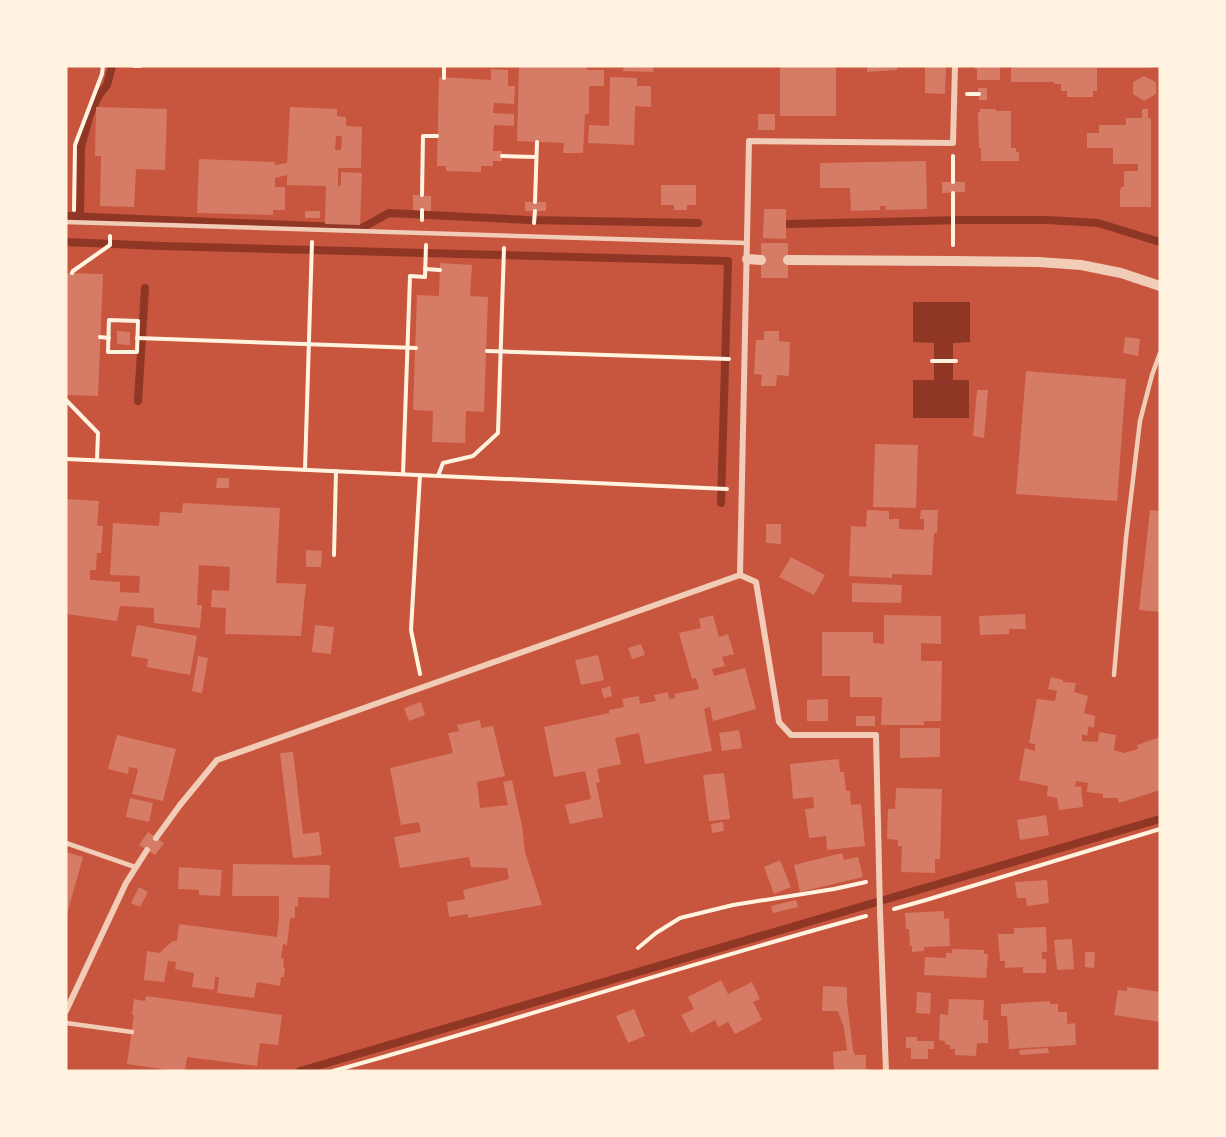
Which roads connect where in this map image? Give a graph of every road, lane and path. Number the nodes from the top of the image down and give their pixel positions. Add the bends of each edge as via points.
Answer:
1 (103, 66) edge
2 (134, 66) edge
3 (140, 66) edge
4 (444, 66) edge
5 (955, 66) edge
6 (444, 78) dead end
7 (437, 136) dead end
8 (537, 142) dead end
9 (953, 143) junction
10 (502, 156) dead end
11 (536, 157) junction
12 (953, 182) dead end
13 (953, 193) dead end
14 (422, 195) dead end
15 (534, 202) dead end
16 (74, 214) dead end
17 (66, 222) edge
18 (953, 225) dead end
19 (312, 230) junction
20 (426, 233) junction
21 (504, 235) junction
22 (747, 243) junction
23 (110, 245) dead end
24 (747, 259) junction
25 (761, 260) dead end
26 (788, 260) dead end
27 (425, 269) junction
28 (440, 270) dead end
29 (72, 273) dead end
30 (1160, 286) edge
31 (100, 337) dead end
32 (109, 338) junction
33 (137, 338) junction
34 (309, 345) junction
35 (407, 348) junction
36 (416, 348) dead end
37 (487, 351) dead end
38 (501, 351) junction
39 (1160, 352) edge
40 (745, 360) junction
41 (932, 361) dead end
42 (956, 361) dead end
43 (66, 400) edge
44 (66, 459) edge
45 (97, 460) junction
46 (305, 470) junction
47 (336, 471) junction
48 (403, 474) junction
49 (420, 475) junction
50 (438, 476) junction
51 (742, 490) junction
52 (334, 555) dead end
53 (740, 575) junction
54 (420, 674) dead end
55 (1114, 675) dead end
56 (1160, 829) edge
57 (156, 838) dead end
58 (66, 843) edge
59 (147, 850) dead end
60 (135, 867) junction
61 (879, 880) junction
62 (880, 910) junction
63 (638, 948) dead end
64 (66, 1011) edge
65 (66, 1023) edge
66 (132, 1032) dead end
67 (333, 1071) edge
68 (886, 1071) edge

1 - 16 path via 75,146
2 - 3 path
4 - 6 path
5 - 9 street
7 - 14 path via 423,136
8 - 11 path
9 - 12 path
9 - 22 street via 748,141
10 - 11 path
11 - 15 path
13 - 18 path
17 - 19 lane
19 - 20 lane
19 - 34 path
20 - 21 lane
20 - 27 path
21 - 22 lane
21 - 38 path
22 - 24 street
23 - 29 path
24 - 25 street
24 - 40 street
26 - 30 street via 1070,264 1121,273
27 - 28 path
27 - 35 path via 425,277 410,276
31 - 32 path
32 - 33 path via 108,352 136,352
32 - 33 path via 109,320 138,321
33 - 34 path
34 - 35 path
34 - 46 path
35 - 36 path
35 - 48 path
37 - 38 path
38 - 40 path
38 - 50 path via 498,433 472,456 443,463
39 - 55 lane via 1140,421
40 - 51 street
41 - 42 path
43 - 45 path via 98,433
44 - 45 path
45 - 46 path
46 - 47 path
47 - 48 path
47 - 52 path
48 - 49 path
49 - 50 path
49 - 54 path via 411,630
50 - 51 path
51 - 53 street
53 - 57 street via 217,760
53 - 61 street via 756,582 778,722 791,735 876,735
56 - 62 path via 926,900
58 - 60 lane
59 - 60 street
60 - 64 street
61 - 62 street
61 - 63 path via 733,904 680,918
62 - 67 path
62 - 68 street
65 - 66 lane

